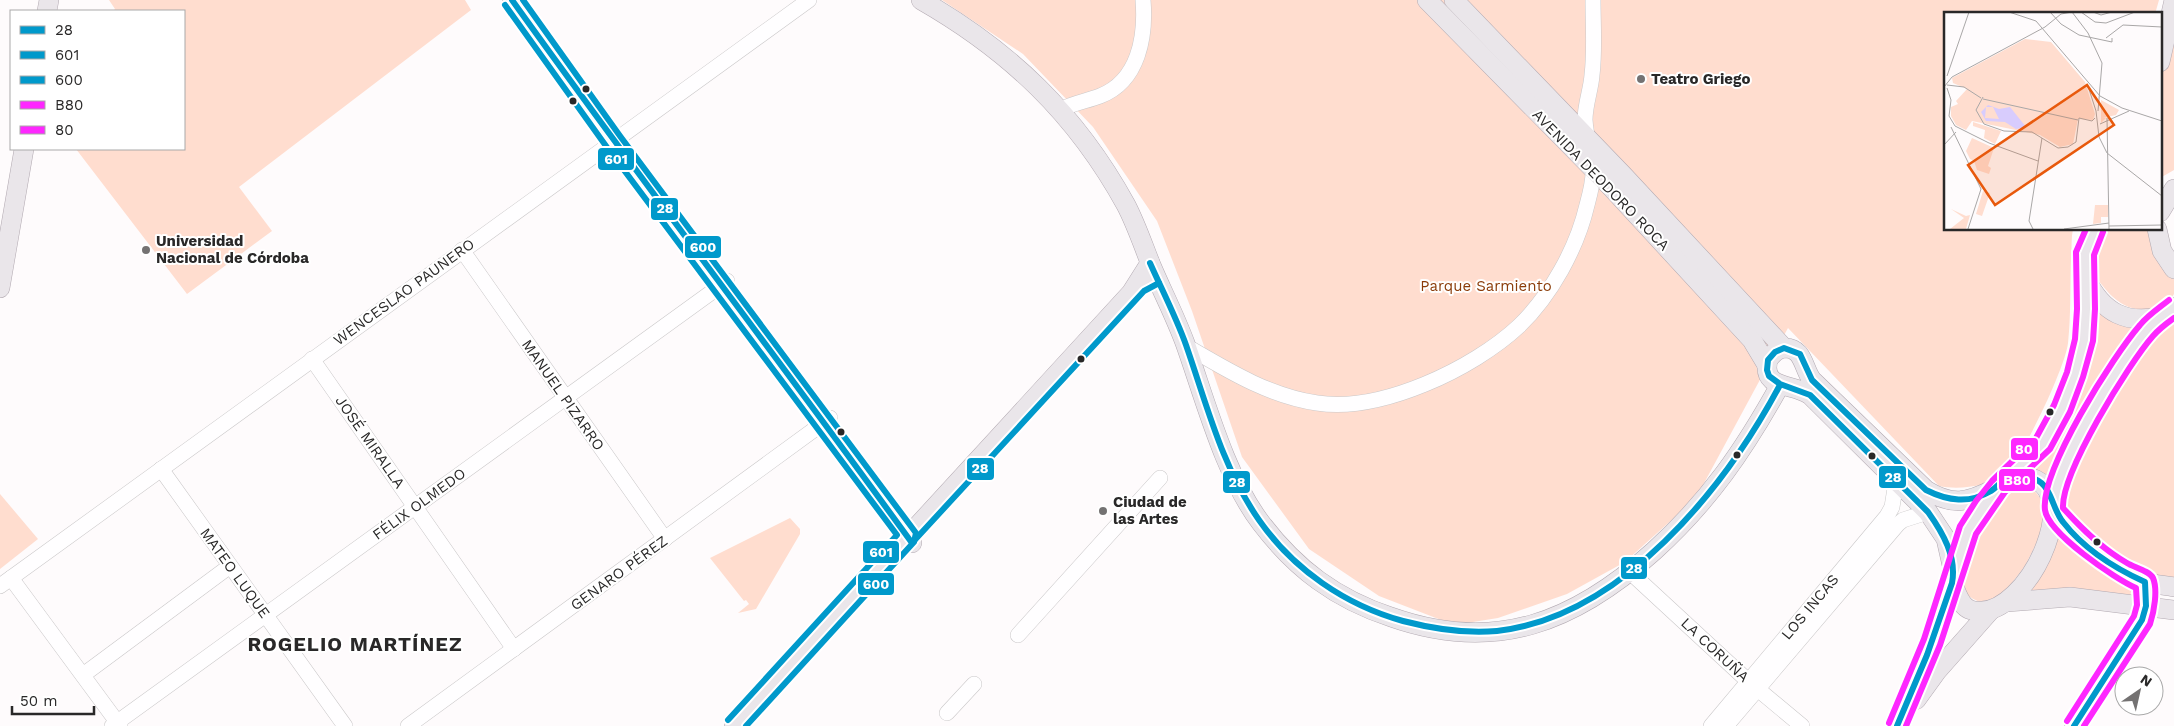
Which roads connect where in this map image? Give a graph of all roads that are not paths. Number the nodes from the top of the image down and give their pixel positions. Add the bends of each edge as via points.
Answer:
1 (512, 0) edge
2 (522, 0) edge
3 (809, 0) edge
4 (921, 0) edge
5 (1143, 0) edge
6 (1428, 0) edge
7 (1454, 0) edge
8 (1593, 0) edge
9 (2174, 0) edge
10 (2162, 53) edge
11 (1060, 110) junction
12 (617, 138) junction
13 (1587, 140) junction
14 (12, 150) edge
15 (24, 150) edge
16 (1593, 169) junction
17 (2174, 182) edge
18 (2162, 188) edge
19 (2174, 189) edge
20 (2162, 209) edge
21 (0, 221) edge
22 (2095, 230) edge
23 (2157, 230) edge
24 (462, 250) junction
25 (1150, 263) junction
26 (2174, 269) edge
27 (2086, 278) junction
28 (1159, 282) junction
29 (724, 283) junction
30 (0, 288) edge
31 (2168, 312) edge
32 (1186, 346) junction
33 (1784, 348) junction
34 (312, 359) junction
35 (1767, 365) junction
36 (1805, 365) junction
37 (1784, 386) junction
38 (566, 398) junction
39 (827, 420) junction
40 (161, 469) junction
41 (1160, 478) dead end
42 (1896, 482) junction
43 (2004, 482) junction
44 (2053, 505) junction
45 (415, 507) junction
46 (1928, 512) junction
47 (912, 537) junction
48 (665, 539) junction
49 (230, 566) junction
50 (1630, 572) junction
51 (1953, 578) junction
52 (5, 582) edge
53 (2145, 582) junction
54 (2174, 587) edge
55 (2007, 602) junction
56 (2146, 606) junction
57 (2174, 610) edge
58 (1990, 611) junction
59 (266, 615) junction
60 (1018, 635) dead end
61 (514, 649) junction
62 (83, 676) junction
63 (974, 684) dead end
64 (1752, 685) junction
65 (947, 713) dead end
66 (116, 725) edge
67 (2076, 725) edge
68 (345, 726) edge
69 (408, 726) edge
70 (734, 726) edge
71 (743, 726) edge
72 (1710, 726) edge
73 (1726, 726) edge
74 (1802, 726) edge
75 (1897, 726) edge

1 - 12 main road
2 - 12 main road
3 - 12 street, WENCESLAO PAUNERO
4 - 11 main road via 1003,54
5 - 11 street via 1145,23 1142,41 1131,70 1113,89
6 - 16 main road, AVENIDA DEODORO ROCA
7 - 13 main road, AVENIDA DEODORO ROCA
8 - 13 street via 1593,63 1586,104
9 - 10 main road
11 - 25 main road via 1104,168 1127,207
12 - 24 street, WENCESLAO PAUNERO
12 - 29 main road
13 - 16 street
13 - 33 main road, AVENIDA DEODORO ROCA
14 - 21 main road
15 - 30 main road
16 - 32 street via 1580,228 1560,271 1533,311 1503,339 1437,379 1395,396 1372,401 1346,405 1317,403 1264,388
16 - 35 main road, AVENIDA DEODORO ROCA via 1752,340
17 - 18 main road
19 - 20 main road
22 - 27 main road via 2085,253
23 - 26 main road via 2162,251
24 - 34 street, WENCESLAO PAUNERO
24 - 38 street, MANUEL PIZARRO
25 - 28 main road
25 - 47 main road via 1131,293
27 - 31 main road via 2098,299 2132,320
27 - 43 main road via 2086,326 2076,375 2050,433 2033,455
28 - 32 main road
28 - 47 main road via 1144,291
29 - 38 street, FÉLIX OLMEDO
29 - 39 main road
31 - 44 main road via 2145,332 2070,454
32 - 50 main road via 1217,434 1247,503 1295,561 1316,580 1355,604 1425,627 1461,632 1503,630 1568,612
33 - 35 main road via 1771,355
33 - 36 main road, AVENIDA DEODORO ROCA via 1800,354
34 - 40 street, WENCESLAO PAUNERO
34 - 45 street, JOSÉ MIRALLA
35 - 37 main road, AVENIDA DEODORO ROCA via 1770,377
36 - 37 main road via 1801,379
36 - 43 main road, AVENIDA DEODORO ROCA via 1812,380 1926,490 1939,498 1959,501 1980,496
37 - 42 main road via 1810,395
37 - 50 main road via 1720,480 1670,536
38 - 45 street, FÉLIX OLMEDO
38 - 48 street, MANUEL PIZARRO
39 - 47 main road
39 - 48 street, GENARO PÉREZ
40 - 49 street, MATEO LUQUE
40 - 52 street, WENCESLAO PAUNERO
41 - 60 street
42 - 46 main road
42 - 64 street, LOS INCAS via 1892,507 1887,516
43 - 44 main road via 2025,476 2036,480 2047,490
43 - 51 main road via 1968,530
44 - 53 main road via 2086,545 2123,572
44 - 55 main road via 2051,528 2040,560
45 - 59 street, FÉLIX OLMEDO
45 - 61 street, JOSÉ MIRALLA
46 - 51 main road via 1946,539
46 - 64 street, LOS INCAS via 1898,524
47 - 70 main road
47 - 71 main road
48 - 61 street, GENARO PÉREZ
49 - 59 street, MATEO LUQUE
49 - 62 street
50 - 64 street, LA CORUÑA
51 - 58 main road via 1964,606 1976,611
51 - 75 main road via 1932,642
52 - 62 street
53 - 54 main road
53 - 56 main road
55 - 56 main road via 2070,596
55 - 58 main road
56 - 57 main road
56 - 67 main road via 2142,620
58 - 75 main road via 1937,671
59 - 66 street, FÉLIX OLMEDO
59 - 68 street, MATEO LUQUE
61 - 69 street, GENARO PÉREZ
62 - 66 street
63 - 65 street
64 - 72 street, LOS INCAS
64 - 73 street, LOS INCAS
64 - 74 street, LA CORUÑA

